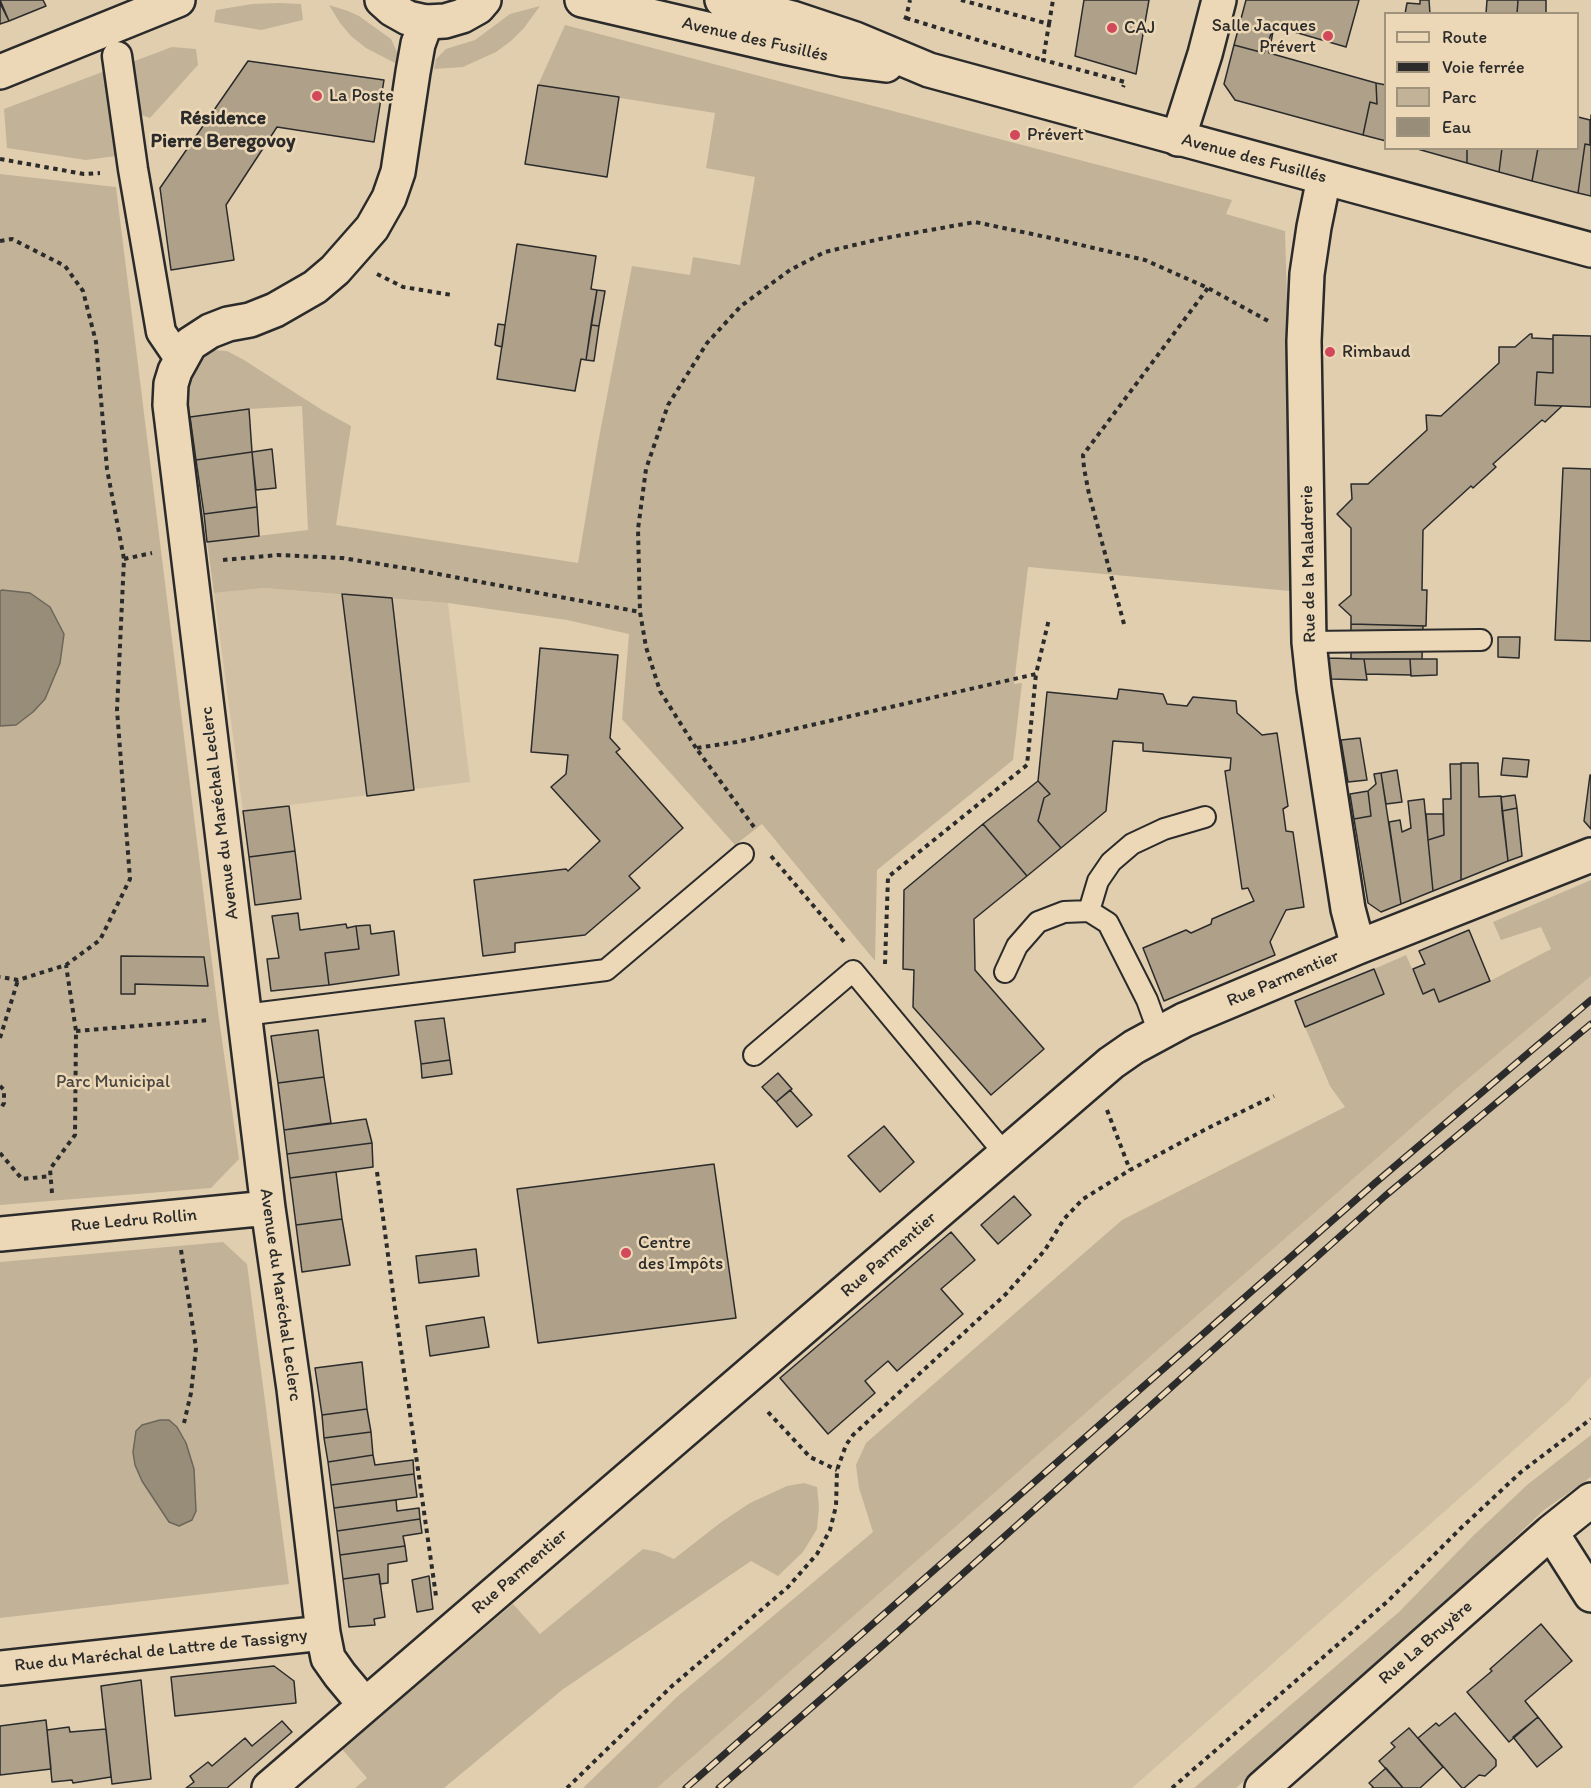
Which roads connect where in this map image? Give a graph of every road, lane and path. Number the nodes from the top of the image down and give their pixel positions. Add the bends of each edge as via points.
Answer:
1 (178, 0) edge
2 (382, 0) edge
3 (484, 0) edge
4 (582, 0) edge
5 (722, 0) edge
6 (961, 0) edge
7 (1053, 0) edge
8 (1219, 0) edge
9 (906, 18) dead end
10 (426, 22) junction
11 (1049, 24) junction
12 (117, 56) dead end
13 (1043, 60) junction
14 (929, 70) junction
15 (0, 72) edge
16 (1113, 120) junction
17 (1178, 139) junction
18 (0, 159) edge
19 (133, 169) junction
20 (1324, 178) junction
21 (0, 241) edge
22 (1588, 249) edge
23 (351, 253) junction
24 (1208, 288) junction
25 (452, 295) dead end
26 (1305, 341) junction
27 (180, 360) junction
28 (190, 564) junction
29 (640, 612) junction
30 (1049, 618) dead end
31 (1124, 624) dead end
32 (1481, 640) dead end
33 (1309, 642) junction
34 (1036, 674) junction
35 (696, 748) junction
36 (1205, 818) dead end
37 (760, 839) junction
38 (742, 854) joint
39 (1591, 855) edge
40 (1089, 911) junction
41 (1358, 947) junction
42 (66, 965) junction
43 (854, 971) junction
44 (1005, 972) dead end
45 (0, 977) edge
46 (18, 980) junction
47 (884, 1007) junction
48 (244, 1016) junction
49 (76, 1031) junction
50 (1159, 1033) junction
51 (0, 1038) edge
52 (754, 1055) dead end
53 (1090, 1081) junction
54 (0, 1086) edge
55 (1274, 1096) dead end
56 (0, 1110) edge
57 (0, 1153) edge
58 (1005, 1154) junction
59 (1130, 1170) junction
60 (377, 1172) dead end
61 (51, 1176) junction
62 (268, 1208) junction
63 (173, 1218) junction
64 (57, 1228) junction
65 (0, 1234) edge
66 (768, 1412) dead end
67 (1591, 1419) edge
68 (184, 1423) dead end
69 (837, 1470) junction
70 (1591, 1500) edge
71 (1551, 1532) junction
72 (1591, 1595) edge
73 (323, 1633) junction
74 (443, 1638) junction
75 (5, 1668) edge
76 (365, 1705) junction
77 (269, 1788) edge
78 (567, 1788) edge
79 (1172, 1788) edge
80 (1262, 1788) edge

1 - 15 street
2 - 10 street via 408,18
3 - 10 street via 462,16
4 - 14 street, Avenue des Fusillés via 846,60
5 - 14 street, Avenue des Fusillés via 855,39
6 - 11 path
7 - 11 path
8 - 17 street
9 - 13 path
10 - 23 street, Avenue du Maréchal Leclerc via 418,44 398,172 382,212
11 - 13 path
12 - 19 street
13 - 16 path via 1125,81
14 - 16 street, Avenue des Fusillés
16 - 17 street, Avenue des Fusillés
17 - 20 street, Avenue des Fusillés
18 - 19 path via 84,174
19 - 27 street via 161,332
20 - 22 street, Avenue des Fusillés
20 - 26 street, Rue de la Maladrerie via 1307,273
21 - 42 path via 12,239 65,266 83,291 96,342 107,469 124,559 117,710 130,879 100,940
23 - 25 path via 374,272 404,287
23 - 27 street, Avenue du Maréchal Leclerc via 315,287 274,310 210,331 190,345
24 - 26 path
24 - 29 path via 1145,260 975,222 825,252 790,270 741,306 707,343 668,405 646,469 638,529
24 - 31 path via 1083,455 1089,494
26 - 33 street, Rue de la Maladrerie
27 - 28 street, Avenue du Maréchal Leclerc via 171,384 170,405
28 - 29 path via 278,555 342,558
28 - 48 street, Avenue du Maréchal Leclerc
29 - 35 path via 660,691
30 - 34 path
32 - 33 lane
33 - 41 street, Rue de la Maladrerie via 1348,909
34 - 35 path
34 - 47 path via 1027,765 888,877
35 - 37 path
36 - 40 lane via 1164,829 1132,844 1098,880
37 - 38 path
37 - 43 path via 846,945
38 - 48 lane via 606,970
39 - 41 street, Rue Parmentier
40 - 44 lane via 1064,912 1038,922 1017,946
40 - 50 lane via 1108,923
41 - 50 street, Rue Parmentier
42 - 46 path
42 - 49 path
43 - 47 lane
43 - 52 lane
45 - 46 path
46 - 51 path
47 - 58 lane
48 - 49 path
48 - 62 street, Avenue du Maréchal Leclerc
49 - 61 path via 75,1135 50,1169
50 - 53 street, Rue Parmentier
53 - 58 street, Rue Parmentier
53 - 59 path via 1110,1115
54 - 56 path via 4,1090
55 - 59 path
57 - 61 path via 22,1179
58 - 74 street, Rue Parmentier
59 - 69 path via 1083,1199 1006,1294 853,1435
60 - 74 path
61 - 64 path
62 - 63 street, Rue Ledru Rollin
62 - 73 street, Avenue du Maréchal Leclerc
63 - 64 street, Rue Ledru Rollin
63 - 68 path via 196,1348
64 - 65 street, Rue Ledru Rollin
66 - 69 path via 810,1458
67 - 79 path via 1521,1472 1388,1601
69 - 78 path via 836,1506 830,1530 817,1554 788,1587 672,1686
70 - 71 street, Rue La Bruyère
71 - 72 street
71 - 80 street, Rue La Bruyère
73 - 75 street, Rue du Maréchal de Lattre de Tassigny
73 - 76 street, Avenue du Maréchal Leclerc via 328,1658
74 - 76 street, Rue Parmentier
76 - 77 street, Rue Parmentier

